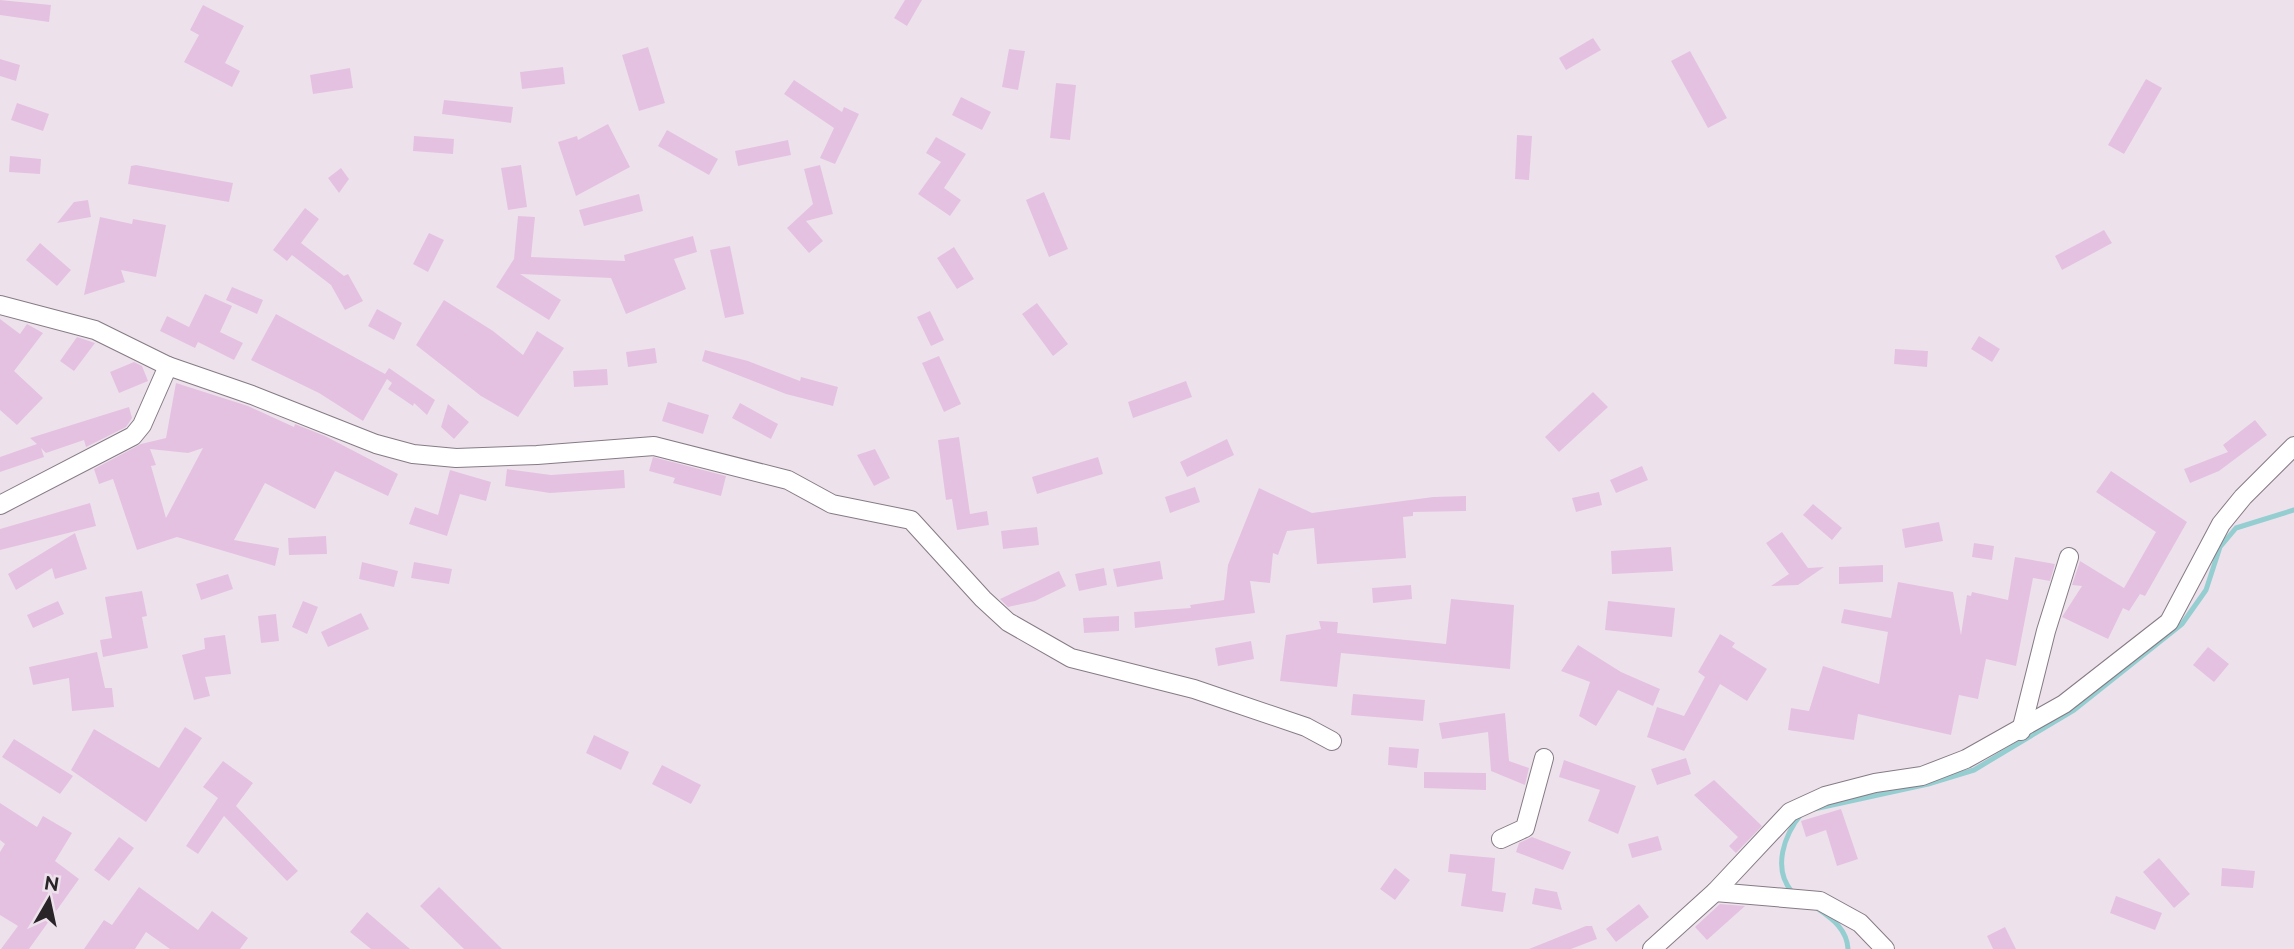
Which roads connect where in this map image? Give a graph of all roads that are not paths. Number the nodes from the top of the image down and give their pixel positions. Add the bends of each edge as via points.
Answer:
1 (0, 304) edge
2 (168, 366) junction
3 (2294, 446) edge
4 (0, 505) edge
5 (2069, 557) dead end
6 (2021, 731) junction
7 (1332, 741) dead end
8 (1544, 758) dead end
9 (1500, 839) dead end
10 (1715, 892) junction
11 (1652, 949) edge
12 (1885, 949) edge

1 - 2 street via 95,330
2 - 4 street via 134,436
2 - 7 street via 413,454 523,456 654,446 788,480 832,504 911,520 1009,622 1071,658 1194,690 1306,727
3 - 6 street via 2221,524 2169,622 2064,704
5 - 6 street
6 - 10 street via 1922,775 1825,796 1790,812
8 - 9 street via 1525,828
10 - 11 street
10 - 12 street via 1820,901 1860,923

